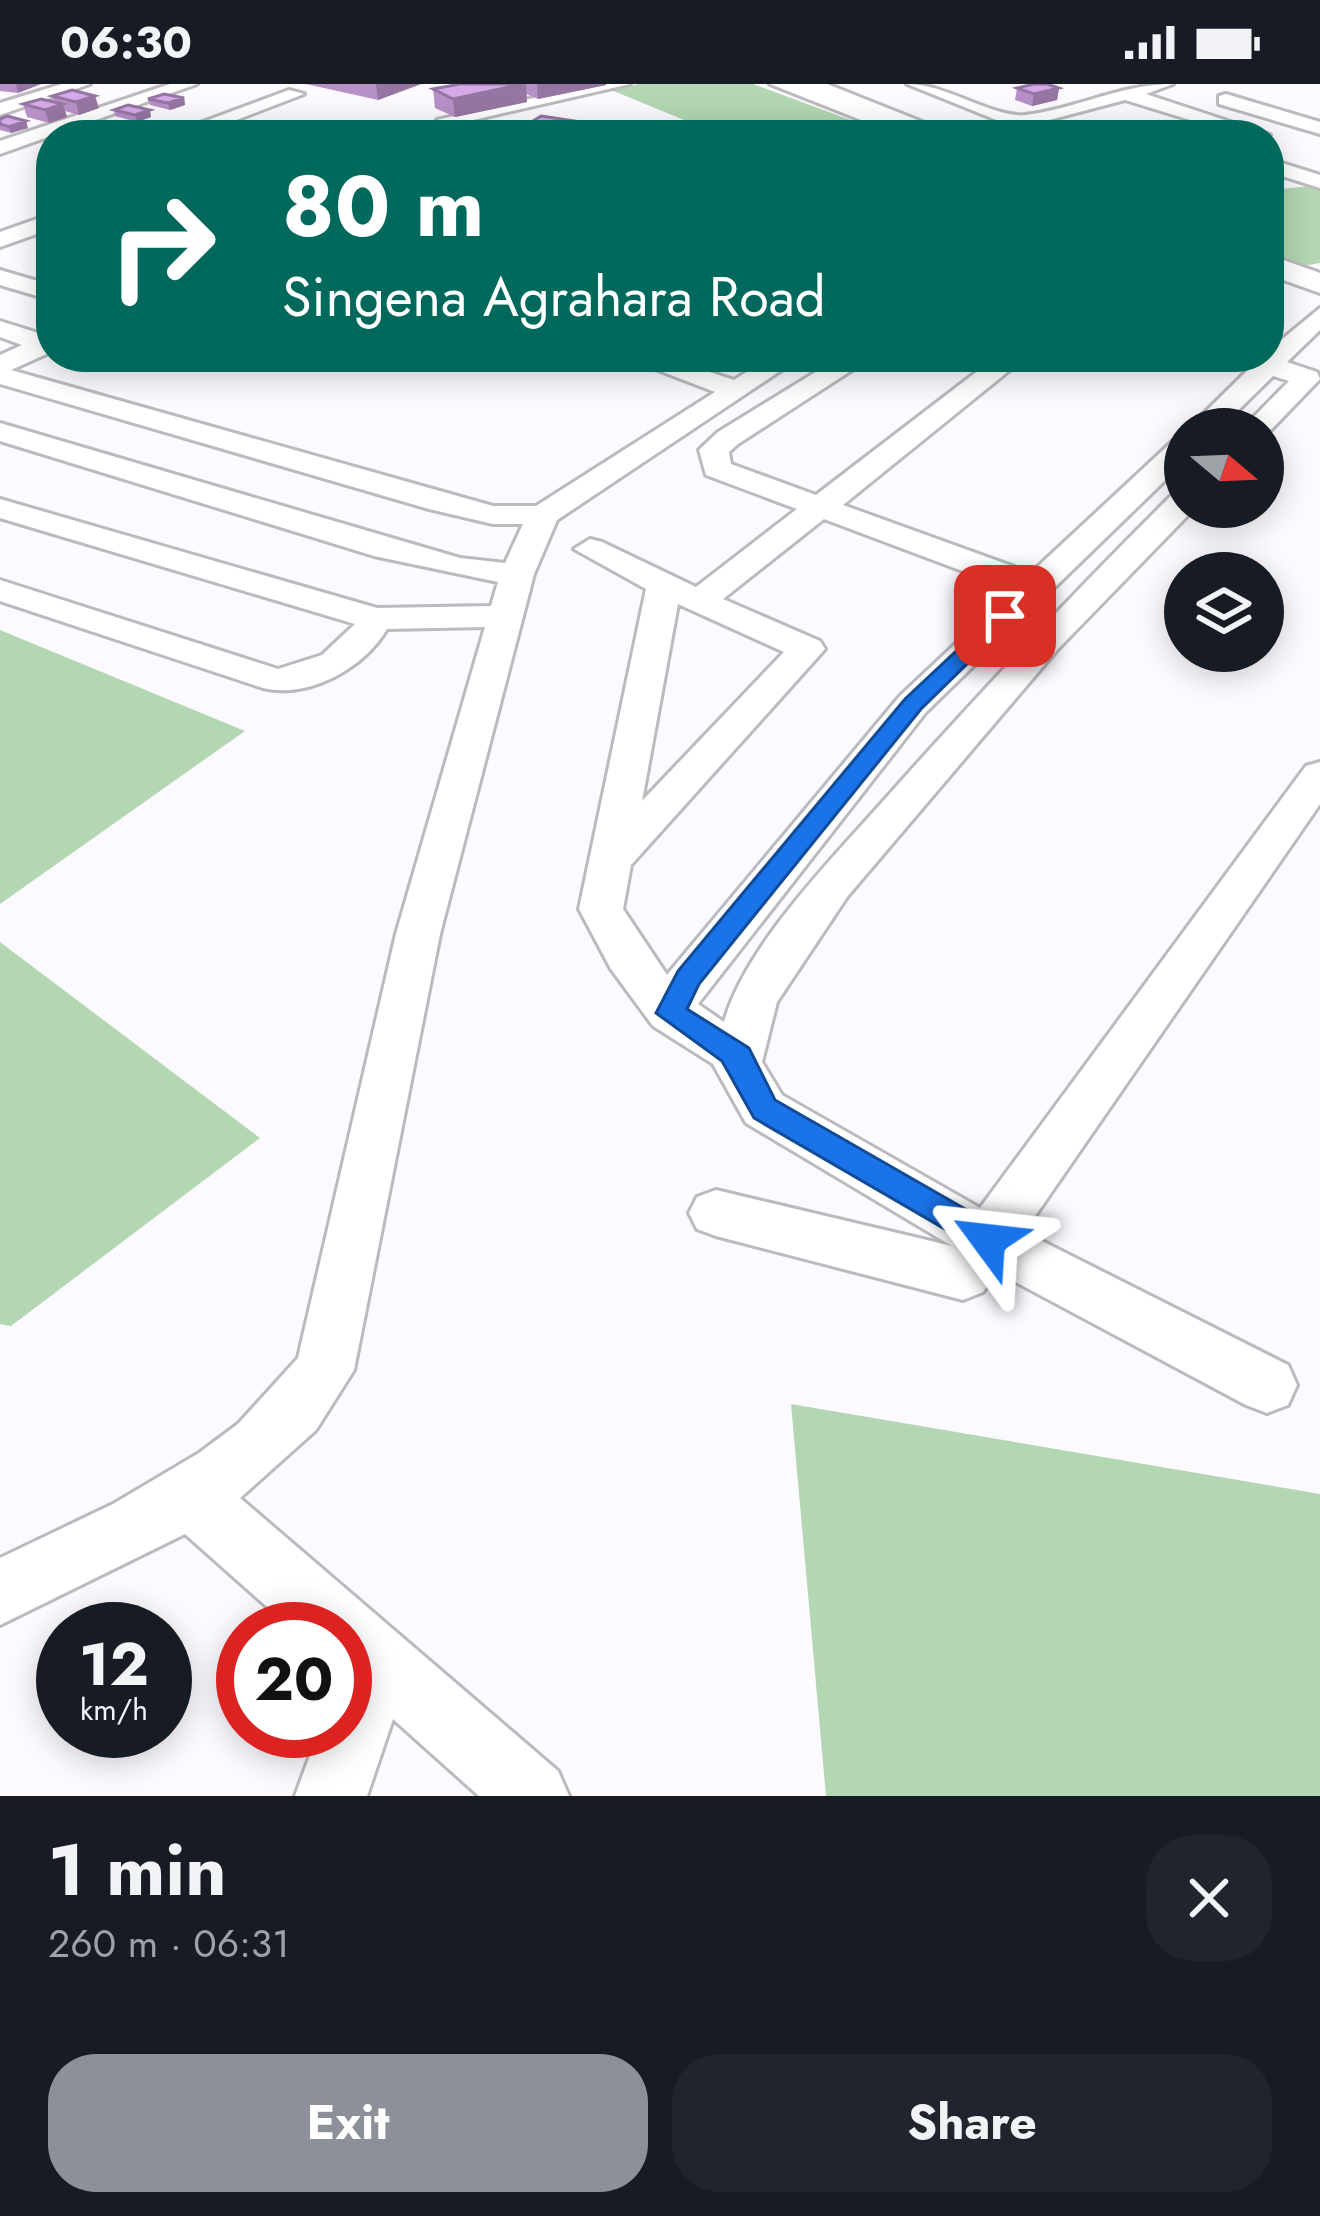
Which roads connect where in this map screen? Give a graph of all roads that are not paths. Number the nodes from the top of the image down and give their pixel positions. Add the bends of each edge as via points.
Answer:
1 (81, 84) edge
2 (188, 84) edge
3 (523, 84) edge
4 (620, 84) edge
5 (781, 84) edge
6 (810, 84) edge
7 (916, 84) edge
8 (1168, 84) edge
9 (1246, 84) edge
10 (1193, 90) dead end
11 (1043, 91) edge
12 (295, 94) dead end
13 (1089, 94) edge
14 (1123, 94) junction
15 (1214, 97) dead end
16 (428, 103) dead end
17 (1320, 105) edge
18 (0, 109) edge
19 (82, 120) edge
20 (221, 120) edge
21 (447, 120) edge
22 (881, 120) edge
23 (905, 120) edge
24 (1019, 120) edge
25 (1024, 120) edge
26 (1142, 120) edge
27 (1210, 120) edge
28 (1320, 128) edge
29 (36, 136) edge
30 (0, 148) edge
31 (0, 160) edge
32 (34, 165) dead end
33 (1284, 170) edge
34 (1320, 182) edge
35 (1284, 186) edge
36 (1284, 271) edge
37 (0, 277) edge
38 (1320, 284) edge
39 (36, 288) edge
40 (1320, 316) edge
41 (0, 329) edge
42 (36, 340) edge
43 (1284, 342) edge
44 (36, 351) edge
45 (1284, 370) edge
46 (5, 372) edge
47 (689, 372) edge
48 (763, 372) edge
49 (835, 372) edge
50 (993, 372) edge
51 (1248, 372) edge
52 (735, 389) junction
53 (1219, 408) edge
54 (1277, 408) edge
55 (0, 432) edge
56 (1164, 465) edge
57 (819, 507) junction
58 (15, 514) edge
59 (543, 515) junction
60 (1164, 521) edge
61 (0, 537) edge
62 (590, 549) dead end
63 (517, 574) junction
64 (1036, 587) junction
65 (0, 590) edge
66 (681, 593) junction
67 (505, 616) junction
68 (375, 620) junction
69 (1320, 775) edge
70 (610, 861) junction
71 (670, 1013) junction
72 (738, 1056) junction
73 (716, 1213) dead end
74 (988, 1240) junction
75 (1267, 1385) dead end
76 (192, 1498) junction
77 (0, 1592) edge
78 (379, 1658) junction
79 (332, 1796) edge
80 (533, 1796) edge

1 - 18 street
2 - 19 street
3 - 16 street
4 - 21 street
5 - 22 main road
6 - 23 street
7 - 24 street
8 - 10 street
8 - 14 street
9 - 17 street
11 - 13 street
12 - 20 street
13 - 14 street
13 - 25 street
13 - 26 street
14 - 27 street
15 - 28 street
29 - 30 street
31 - 32 street
33 - 34 street
34 - 35 street
36 - 38 main road
37 - 39 street
40 - 43 street
41 - 42 street
44 - 46 street
45 - 54 street via 1307,378
46 - 59 street via 440,502
47 - 52 street
48 - 52 street
49 - 57 street via 728,438 712,459 716,469
50 - 57 street
51 - 53 street
52 - 59 street
55 - 63 street via 386,549
56 - 64 street
57 - 64 street
57 - 66 street
58 - 61 street
58 - 68 street
59 - 63 street
60 - 72 street via 1044,642 832,886 754,998
62 - 66 street
63 - 67 street
64 - 71 street via 913,704 688,978
65 - 68 street via 276,680 346,659
66 - 70 street
66 - 70 street via 807,649
67 - 68 street
67 - 76 street via 418,934 325,1370 301,1408
69 - 74 street
70 - 71 street via 602,909 618,947
71 - 72 street
72 - 74 street via 764,1109
73 - 74 street via 963,1275
74 - 75 street
76 - 77 street
76 - 78 street
78 - 79 street
78 - 80 street

